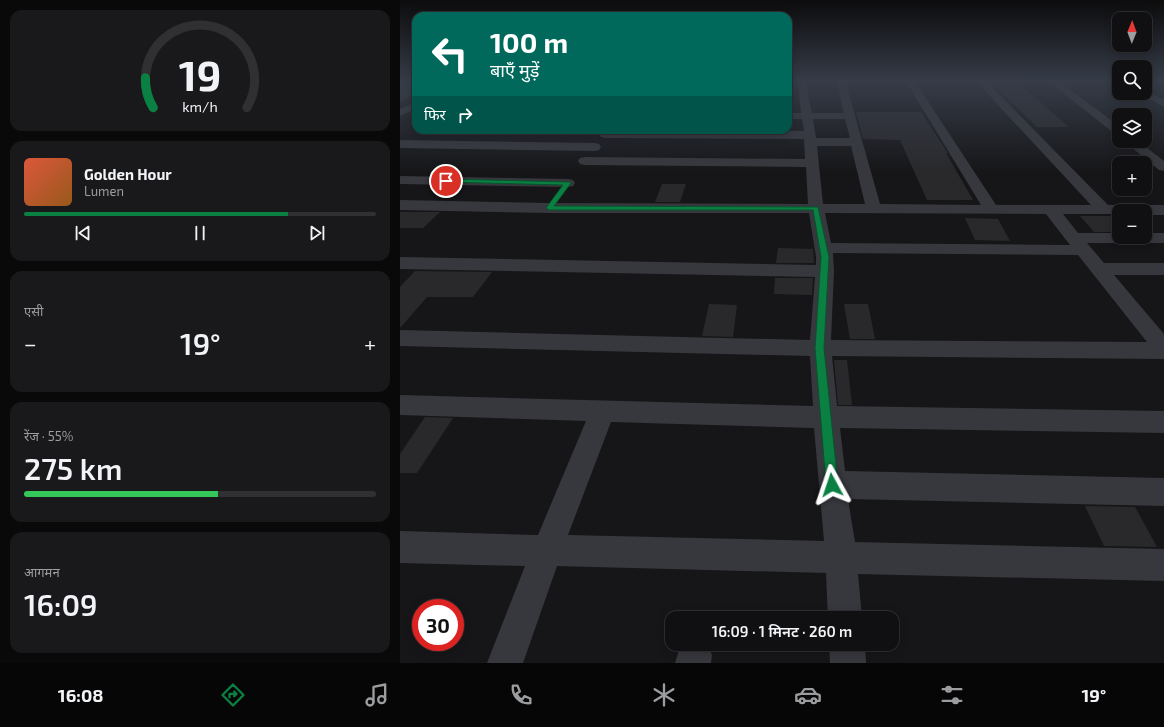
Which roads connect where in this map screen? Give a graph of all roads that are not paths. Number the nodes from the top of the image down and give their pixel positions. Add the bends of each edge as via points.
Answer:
1 (805, 111) edge
2 (850, 111) edge
3 (929, 111) edge
4 (1009, 111) edge
5 (1092, 111) edge
6 (400, 113) edge
7 (412, 114) edge
8 (792, 116) edge
9 (807, 116) junction
10 (851, 116) junction
11 (1112, 127) edge
12 (605, 134) edge
13 (674, 134) edge
14 (811, 138) junction
15 (857, 142) junction
16 (400, 144) edge
17 (596, 146) junction
18 (1139, 148) edge
19 (585, 161) junction
20 (812, 163) junction
21 (1164, 167) edge
22 (400, 180) edge
23 (568, 183) junction
24 (400, 205) edge
25 (549, 208) junction
26 (816, 208) junction
27 (991, 209) junction
28 (1050, 209) junction
29 (1102, 209) junction
30 (874, 210) junction
31 (1164, 210) edge
32 (1164, 238) edge
33 (1079, 244) junction
34 (824, 248) junction
35 (400, 263) edge
36 (1099, 269) junction
37 (1164, 269) edge
38 (826, 271) junction
39 (400, 338) edge
40 (820, 348) junction
41 (1164, 350) edge
42 (400, 405) edge
43 (603, 411) junction
44 (826, 417) junction
45 (1164, 422) edge
46 (832, 485) junction
47 (1164, 492) edge
48 (400, 547) edge
49 (547, 550) junction
50 (841, 556) junction
51 (1164, 565) edge
52 (845, 611) edge
53 (847, 651) edge
54 (505, 663) edge
55 (848, 663) edge

1 - 9 street
2 - 10 street
3 - 27 street
4 - 29 street
5 - 11 street
6 - 7 street
8 - 9 street
9 - 10 street
9 - 14 street
10 - 15 street
12 - 17 street
13 - 14 street
14 - 15 street
14 - 20 street
15 - 30 street
16 - 17 street
17 - 19 street
18 - 21 street
19 - 20 street
19 - 23 street
20 - 26 street
22 - 23 street
23 - 25 street
24 - 25 street
25 - 26 street
26 - 30 street
26 - 34 street
27 - 28 street
27 - 30 street
28 - 29 street
28 - 33 street
29 - 31 street
32 - 33 street
33 - 34 street
33 - 36 street
34 - 38 street
35 - 38 street
36 - 37 street
36 - 41 street
38 - 40 street
39 - 40 street
40 - 41 street
40 - 44 street
42 - 43 street
43 - 44 street
43 - 49 street
44 - 45 street
44 - 46 street
46 - 47 street
46 - 50 street
48 - 49 street
49 - 50 street
49 - 54 street
50 - 51 street
50 - 52 street
53 - 55 street

